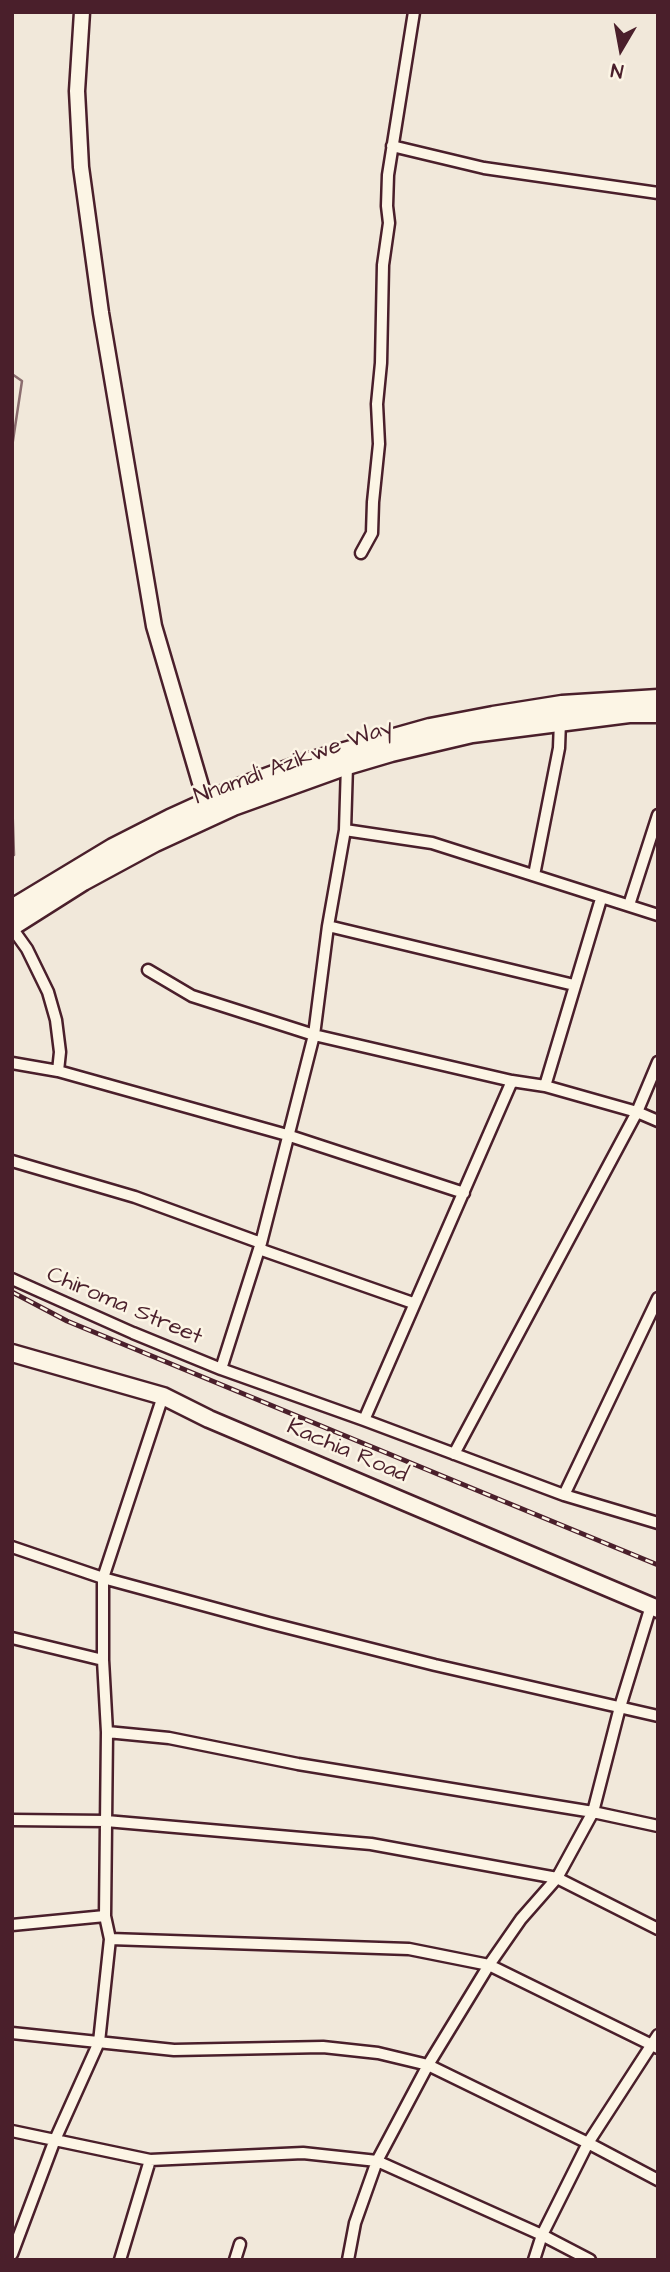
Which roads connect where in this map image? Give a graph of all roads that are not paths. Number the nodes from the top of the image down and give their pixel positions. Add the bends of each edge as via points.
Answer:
1 (82, 12) edge
2 (414, 12) edge
3 (392, 146) junction
4 (658, 193) edge
5 (361, 553) dead end
6 (658, 699) edge
7 (658, 713) edge
8 (560, 721) junction
9 (346, 765) junction
10 (206, 803) junction
11 (658, 815) edge
12 (345, 830) junction
13 (534, 875) junction
14 (601, 899) junction
15 (629, 905) junction
16 (12, 909) edge
17 (658, 915) edge
18 (328, 926) junction
19 (12, 927) edge
20 (148, 970) dead end
21 (574, 985) junction
22 (314, 1035) junction
23 (658, 1062) edge
24 (12, 1063) edge
25 (58, 1071) junction
26 (512, 1081) junction
27 (545, 1086) junction
28 (637, 1112) junction
29 (658, 1121) edge
30 (288, 1135) junction
31 (12, 1161) edge
32 (464, 1193) junction
33 (260, 1246) junction
34 (12, 1279) edge
35 (658, 1298) edge
36 (413, 1303) junction
37 (12, 1353) edge
38 (221, 1369) junction
39 (163, 1396) junction
40 (364, 1420) junction
41 (454, 1454) junction
42 (564, 1495) junction
43 (658, 1523) edge
44 (12, 1547) edge
45 (103, 1578) junction
46 (654, 1608) edge
47 (12, 1638) edge
48 (103, 1660) junction
49 (620, 1707) junction
50 (658, 1716) edge
51 (107, 1732) junction
52 (593, 1812) junction
53 (12, 1820) edge
54 (106, 1821) junction
55 (658, 1826) edge
56 (557, 1878) junction
57 (105, 1916) junction
58 (12, 1925) edge
59 (658, 1929) edge
60 (110, 1939) junction
61 (489, 1965) junction
62 (12, 2033) edge
63 (658, 2035) edge
64 (99, 2042) junction
65 (655, 2047) edge
66 (428, 2065) junction
67 (12, 2132) edge
68 (54, 2142) junction
69 (588, 2143) junction
70 (150, 2160) junction
71 (377, 2161) junction
72 (658, 2180) edge
73 (542, 2235) junction
74 (240, 2244) dead end
75 (12, 2254) edge
76 (120, 2260) edge
77 (235, 2260) edge
78 (348, 2260) edge
79 (534, 2260) edge
80 (590, 2260) edge

1 - 10 street via 77,90 80,167 101,313 154,626
2 - 3 street
3 - 4 street via 484,168
3 - 5 street via 383,265 379,444 372,533
6 - 10 highway, Nnamdi Azikwe Way via 562,705 430,728 309,762
7 - 8 highway, Nnamdi Azikwe Way
8 - 9 highway, Nnamdi Azikwe Way via 472,733
8 - 13 street via 559,748
9 - 12 street
9 - 19 highway, Nnamdi Azikwe Way via 233,806 155,842
10 - 16 highway, Nnamdi Azikwe Way via 113,848
11 - 15 street
12 - 13 street via 432,843
12 - 18 street
13 - 14 street
14 - 15 street
14 - 21 street
15 - 17 street
18 - 21 street
18 - 22 street
19 - 25 street via 48,992 56,1020
20 - 22 street via 192,996
21 - 27 street
22 - 26 street
22 - 30 street
23 - 28 street
24 - 25 street
25 - 30 street
26 - 27 street
26 - 32 street
27 - 28 street
28 - 29 street
28 - 41 street
30 - 32 street
30 - 33 street
31 - 33 street via 135,1197
32 - 36 street
33 - 36 street
33 - 38 street
34 - 38 street, Chiroma Street
35 - 42 street
36 - 40 street
37 - 39 main road, Kachia Road
38 - 40 street, Chiroma Street
39 - 45 street
39 - 46 main road, Kachia Road
40 - 41 street, Chiroma Street
41 - 42 street, Chiroma Street
42 - 43 street, Chiroma Street
44 - 45 street
45 - 48 street
45 - 49 street via 435,1665
46 - 49 street
47 - 48 street
48 - 51 street
49 - 50 street
49 - 52 street
51 - 52 street via 169,1738
51 - 54 street
52 - 55 street
52 - 56 street
53 - 54 street
54 - 56 street via 371,1844
54 - 57 street
56 - 59 street
56 - 61 street
57 - 58 street
57 - 60 street
60 - 61 street via 409,1949
60 - 64 street
61 - 65 street
61 - 66 street
62 - 64 street
63 - 65 street
64 - 66 street via 174,2050 323,2047
64 - 68 street
65 - 69 street
66 - 69 street
66 - 71 street
67 - 68 street
68 - 70 street
68 - 75 street
69 - 72 street
69 - 73 street
70 - 71 street via 303,2153
70 - 76 street
71 - 73 street
71 - 78 street via 355,2223
73 - 79 street
73 - 80 street
74 - 77 street

